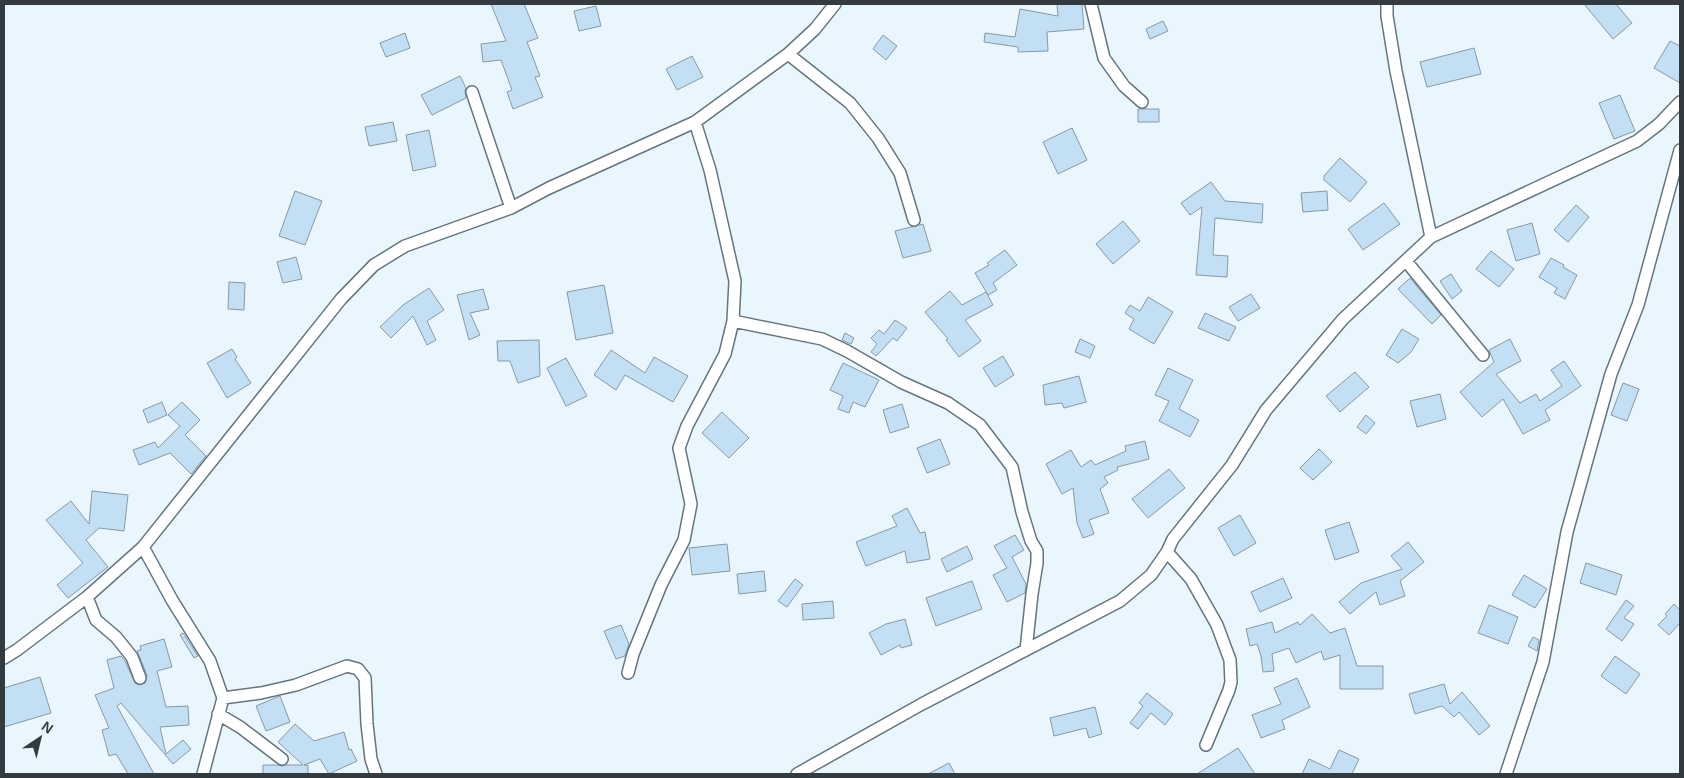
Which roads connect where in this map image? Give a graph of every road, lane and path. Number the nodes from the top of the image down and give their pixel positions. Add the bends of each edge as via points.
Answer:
1 (835, 4) edge
2 (1091, 4) edge
3 (1387, 4) edge
4 (788, 54) junction
5 (472, 92) dead end
6 (1142, 102) dead end
7 (1680, 102) edge
8 (694, 122) junction
9 (1680, 150) edge
10 (511, 208) junction
11 (914, 220) dead end
12 (1431, 237) junction
13 (1406, 261) junction
14 (733, 321) junction
15 (1483, 355) dead end
16 (143, 547) junction
17 (1167, 552) junction
18 (86, 598) junction
19 (1026, 650) junction
20 (4, 658) edge
21 (628, 673) dead end
22 (140, 678) dead end
23 (222, 698) junction
24 (218, 714) junction
25 (1206, 744) dead end
26 (282, 759) dead end
27 (203, 774) edge
28 (376, 774) edge
29 (797, 774) edge
30 (1506, 774) edge

1 - 4 street via 815,29
2 - 6 street via 1104,58 1124,86
3 - 12 street via 1396,71
4 - 8 street
4 - 11 street via 850,103 878,138 900,173
5 - 10 street
7 - 12 street via 1637,141
8 - 10 street
8 - 14 street via 710,170 735,281
9 - 30 street via 1638,305 1611,374 1572,513 1543,662
10 - 16 street via 405,246 374,265 341,298
12 - 13 street
13 - 15 street
13 - 17 street via 1343,319 1266,410 1232,464 1173,539
14 - 19 street via 822,339 901,382 948,403 980,425 1012,468 1022,512 1037,551
14 - 21 street via 725,354 679,448 691,504 684,540 661,585
16 - 18 street
16 - 23 street via 210,661
17 - 19 street via 1151,575 1120,601
17 - 25 street via 1191,580 1217,625 1230,660 1229,690
18 - 20 street
18 - 22 street via 96,620 132,657
19 - 29 street
23 - 24 street
23 - 28 street via 296,685 347,666 358,669 365,678 371,759
24 - 26 street
24 - 27 street

